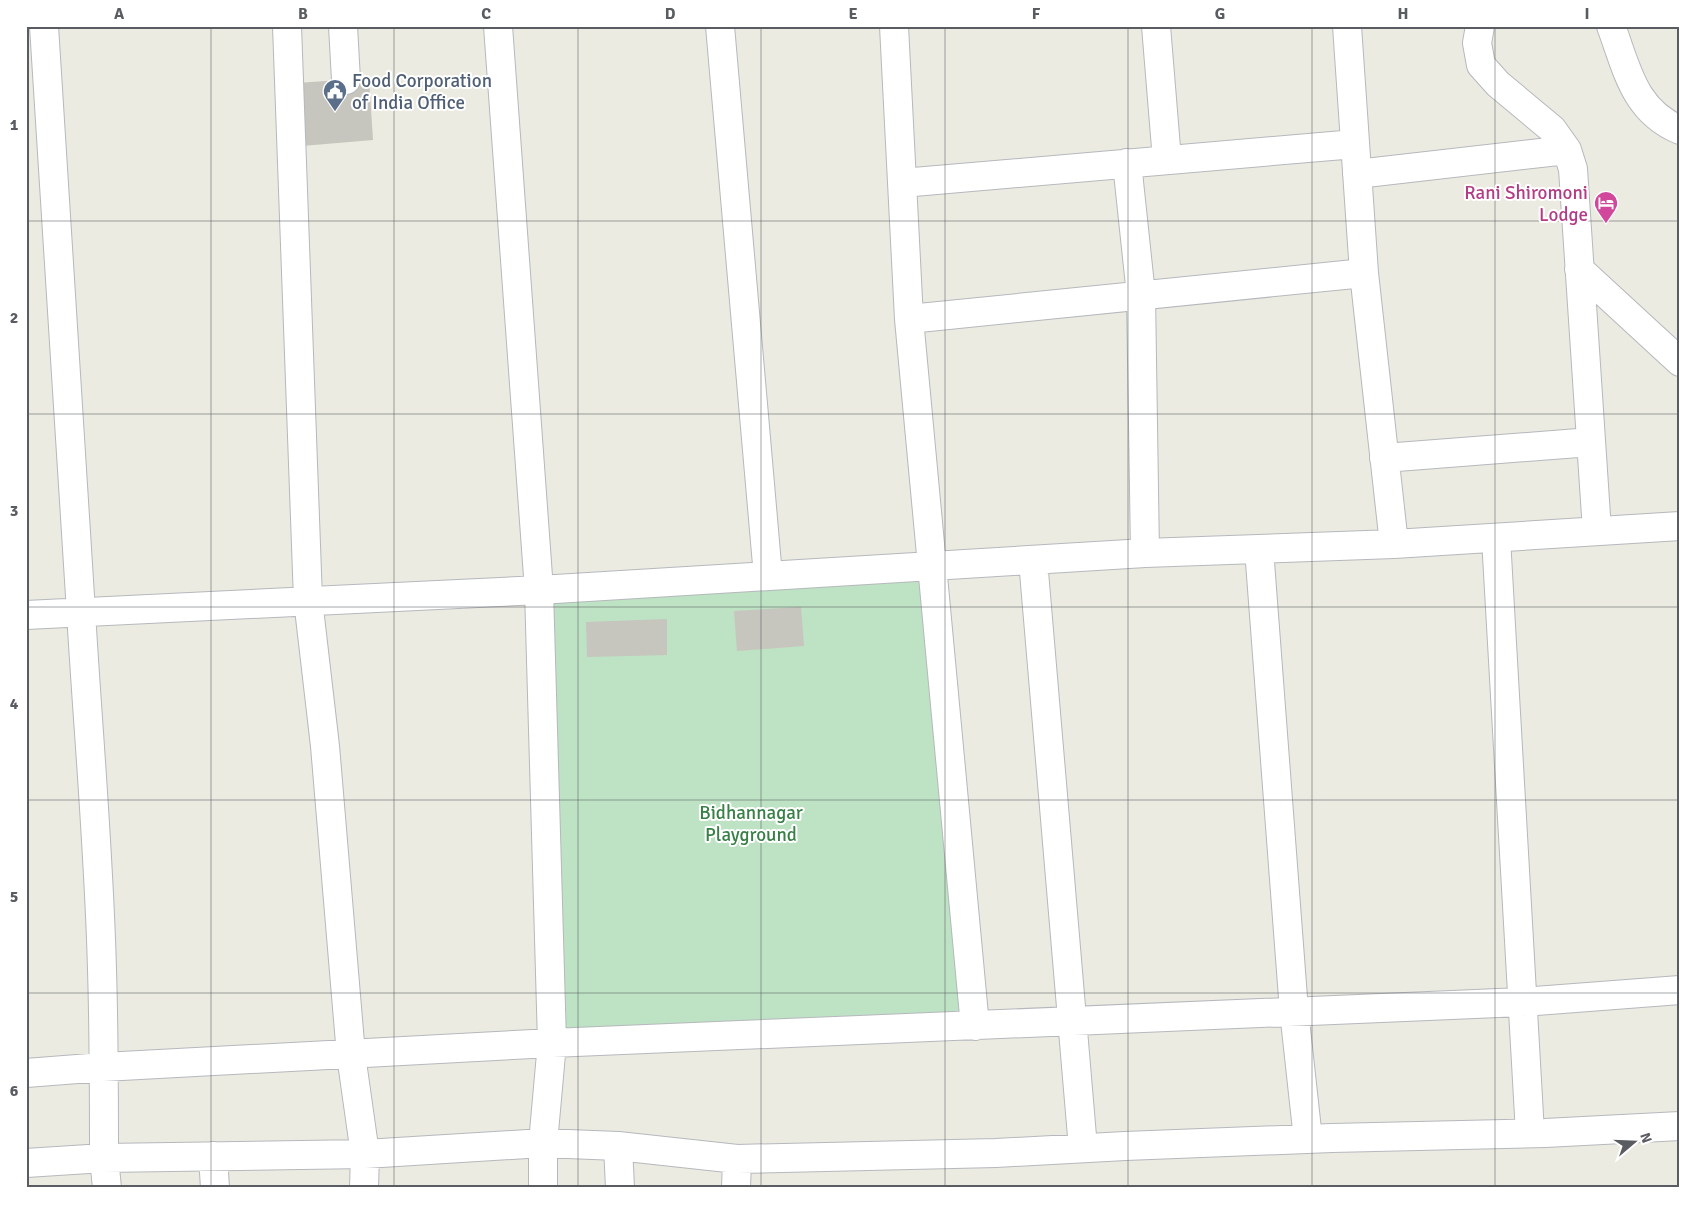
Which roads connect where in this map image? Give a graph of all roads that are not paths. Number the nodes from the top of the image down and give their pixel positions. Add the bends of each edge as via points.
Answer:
1 (44, 26) edge
2 (287, 26) edge
3 (343, 26) edge
4 (498, 26) edge
5 (720, 26) edge
6 (894, 26) edge
7 (1156, 26) edge
8 (1347, 26) edge
9 (1480, 26) edge
10 (1611, 26) edge
11 (346, 80) dead end
12 (1680, 130) edge
13 (1355, 144) junction
14 (1567, 150) junction
15 (1167, 160) junction
16 (1127, 163) junction
17 (1357, 174) junction
18 (902, 183) junction
19 (1579, 269) junction
20 (1364, 273) junction
21 (1141, 295) junction
22 (909, 319) junction
23 (1680, 362) edge
24 (1591, 442) junction
25 (1384, 458) junction
26 (1680, 526) edge
27 (1596, 531) junction
28 (1496, 538) junction
29 (1394, 544) junction
30 (1259, 549) junction
31 (1145, 553) junction
32 (1033, 560) junction
33 (932, 567) junction
34 (768, 576) junction
35 (539, 590) junction
36 (308, 600) junction
37 (82, 612) junction
38 (26, 615) edge
39 (1680, 990) edge
40 (1522, 1002) junction
41 (1294, 1011) junction
42 (1072, 1022) junction
43 (975, 1026) junction
44 (552, 1043) junction
45 (351, 1055) junction
46 (103, 1067) junction
47 (26, 1073) edge
48 (1680, 1126) edge
49 (1530, 1133) junction
50 (1308, 1139) junction
51 (543, 1143) junction
52 (618, 1146) junction
53 (1083, 1148) junction
54 (364, 1154) junction
55 (213, 1156) junction
56 (104, 1158) junction
57 (737, 1159) junction
58 (26, 1163) edge
59 (107, 1188) edge
60 (215, 1188) edge
61 (364, 1188) edge
62 (543, 1188) edge
63 (620, 1188) edge
64 (736, 1188) edge

1 - 37 street
2 - 36 street
3 - 11 street
4 - 35 street
5 - 34 street
6 - 18 street
7 - 15 street
8 - 13 street
9 - 14 street via 1477,43 1481,65 1498,84 1552,129
10 - 12 street via 1640,99 1668,125
13 - 15 street
13 - 17 street
14 - 17 street
14 - 19 street via 1573,169
15 - 16 street
16 - 18 street
16 - 21 street
17 - 20 street
18 - 22 street
19 - 23 street
19 - 24 street
20 - 21 street
20 - 25 street
21 - 22 street
21 - 31 street
22 - 33 street
24 - 25 street
24 - 27 street
25 - 29 street
26 - 27 street
27 - 28 street
28 - 29 street
28 - 40 street
29 - 30 street
30 - 31 street
30 - 41 street
31 - 32 street
32 - 33 street
32 - 42 street
33 - 34 street
33 - 43 street
34 - 35 street
35 - 36 street
35 - 44 street
36 - 37 street
36 - 45 street
37 - 38 street
37 - 46 street via 101,949
39 - 40 street
40 - 41 street
40 - 49 street
41 - 42 street
41 - 50 street
42 - 43 street
42 - 53 street
43 - 44 street
44 - 45 street
44 - 51 street
45 - 46 street
45 - 54 street
46 - 47 street
46 - 56 street
48 - 49 street
49 - 50 street
50 - 53 street
51 - 52 street
51 - 54 street
51 - 62 street
52 - 57 street
52 - 63 street
53 - 57 street
54 - 55 street
54 - 61 street
55 - 56 street
55 - 60 street
56 - 58 street
56 - 59 street
57 - 64 street

